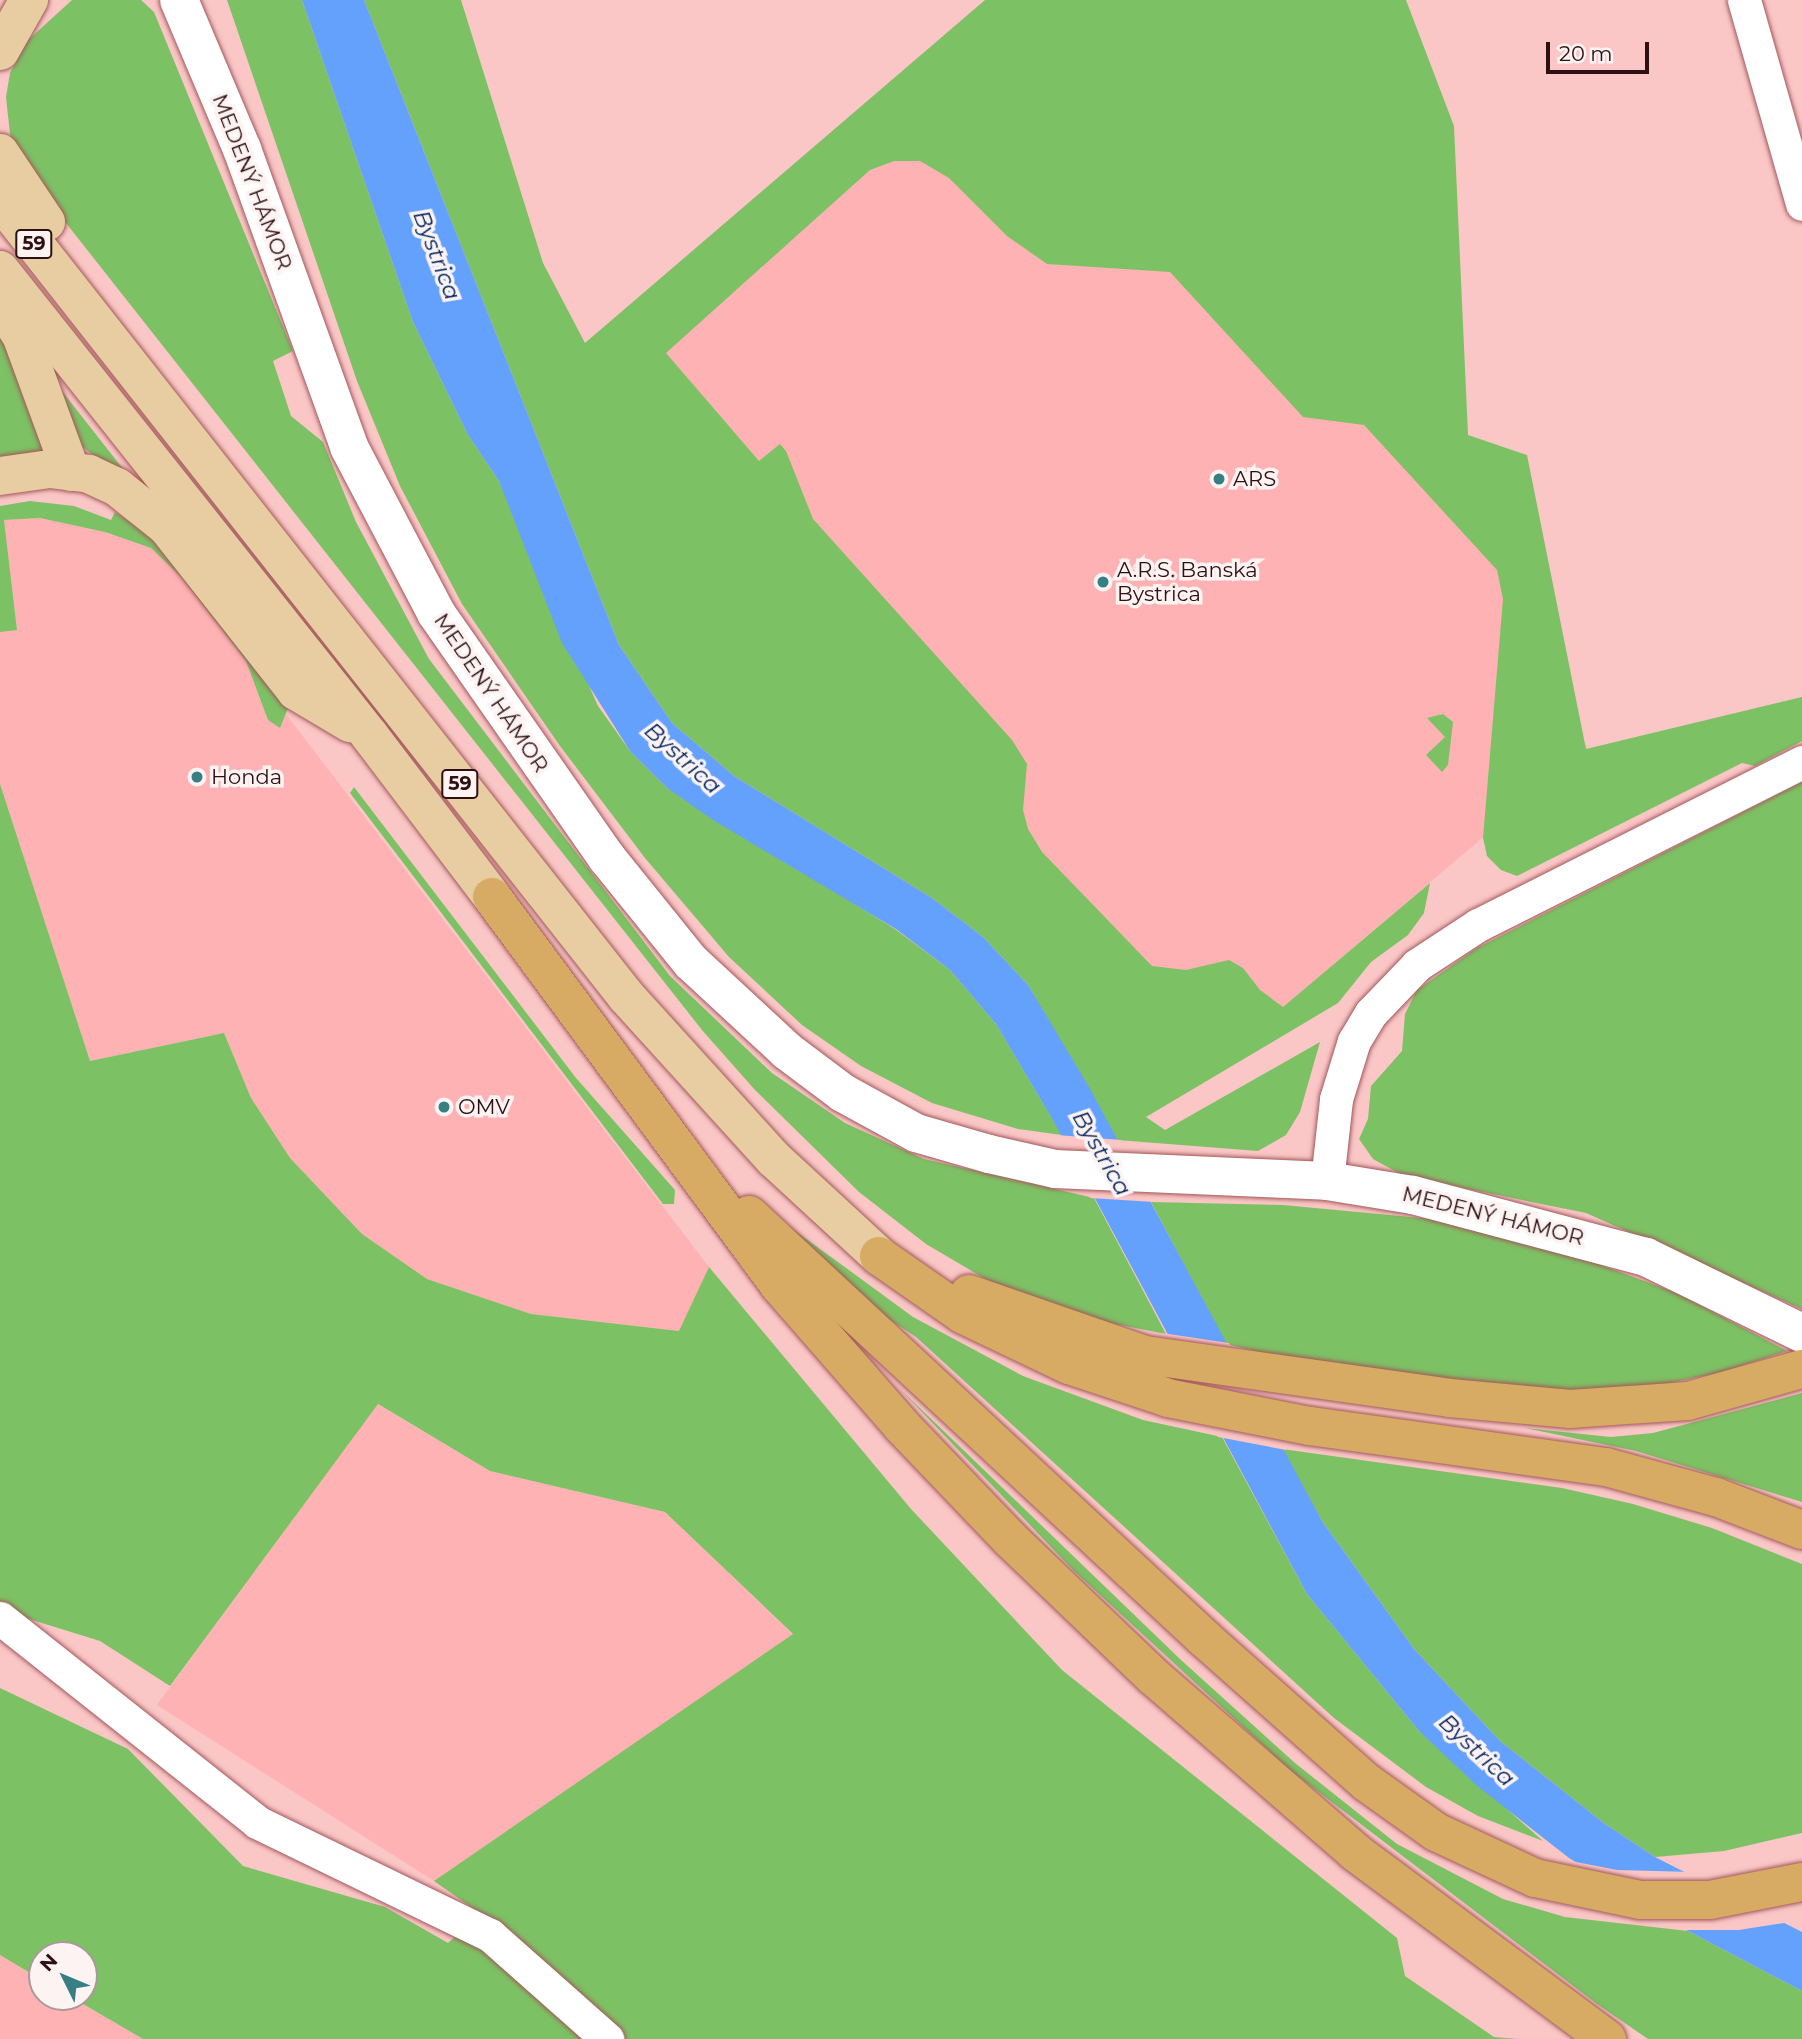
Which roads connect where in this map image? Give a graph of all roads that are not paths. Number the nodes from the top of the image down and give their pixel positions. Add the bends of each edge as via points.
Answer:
1 (9, 0) edge
2 (29, 0) edge
3 (179, 0) edge
4 (1744, 0) edge
5 (0, 5) edge
6 (0, 51) edge
7 (0, 153) edge
8 (0, 200) edge
9 (1802, 204) edge
10 (0, 270) edge
11 (69, 287) junction
12 (0, 303) edge
13 (71, 472) junction
14 (0, 476) edge
15 (370, 736) junction
16 (1802, 762) edge
17 (492, 897) joint
18 (678, 1150) junction
19 (1327, 1181) junction
20 (878, 1256) joint
21 (917, 1279) junction
22 (1802, 1333) edge
23 (1802, 1369) edge
24 (1802, 1530) edge
25 (0, 1618) edge
26 (1802, 1882) edge
27 (607, 2039) edge
28 (1607, 2039) edge

1 - 5 main road
2 - 6 main road
3 - 19 street, MEDENÝ HÁMOR via 242,149 349,447 436,613 607,858 691,962 735,1006 843,1093 916,1133 1055,1168
4 - 9 street
7 - 11 main road via 43,215
8 - 11 main road, 59
10 - 15 main road, 59
11 - 20 main road, 59 via 626,996 774,1159
12 - 13 main road via 21,335
13 - 14 main road
13 - 15 main road via 89,474 117,487 167,527 296,691
15 - 17 main road, 59
16 - 19 street via 1478,925 1417,965 1371,1013 1354,1041 1336,1099
17 - 18 highway
18 - 26 highway via 983,1435 1366,1782 1436,1832 1535,1878 1640,1900 1710,1900
18 - 28 highway via 815,1326 901,1425 1085,1614 1355,1852
19 - 22 street, MEDENÝ HÁMOR via 1413,1195 1596,1241 1646,1257
20 - 21 highway
21 - 23 highway via 1145,1355 1570,1409 1633,1407 1729,1393
21 - 24 highway via 962,1314 1069,1365 1168,1398 1310,1426 1606,1467 1716,1497
25 - 27 street via 257,1822 490,1935

